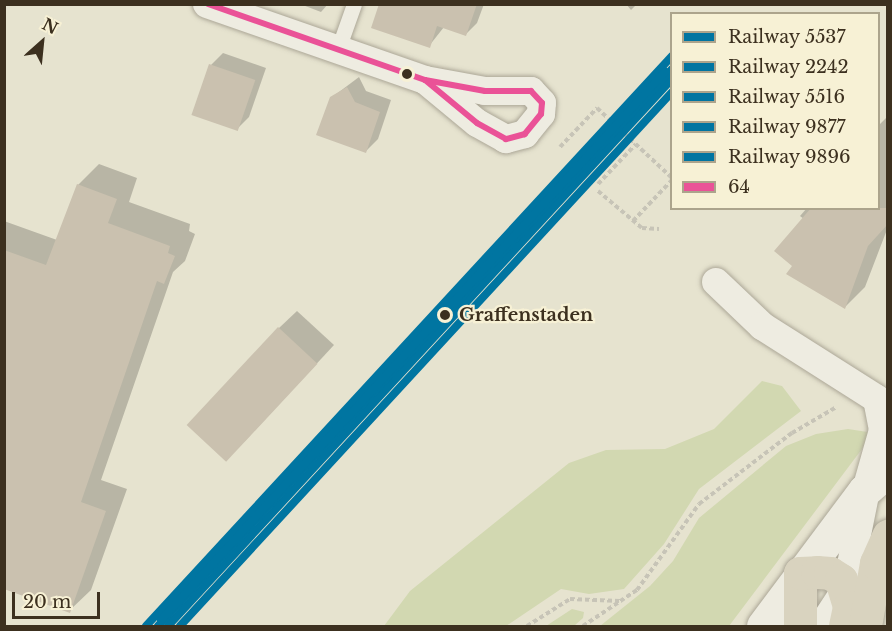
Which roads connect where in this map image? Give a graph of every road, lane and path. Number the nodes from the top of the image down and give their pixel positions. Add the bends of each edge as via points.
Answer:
1 (207, 4) edge
2 (354, 4) edge
3 (337, 52) junction
4 (425, 80) dead end
5 (636, 144) junction
6 (562, 149) dead end
7 (670, 177) edge
8 (670, 181) edge
9 (598, 184) dead end
10 (598, 191) dead end
11 (633, 221) junction
12 (659, 229) dead end
13 (716, 282) dead end
14 (869, 392) junction
15 (877, 480) edge
16 (888, 525) edge
17 (888, 536) edge
18 (800, 573) junction
19 (845, 594) junction
20 (621, 601) junction
21 (527, 627) edge
22 (583, 627) edge
23 (763, 627) edge
24 (800, 627) edge
25 (824, 627) edge
26 (845, 627) edge
27 (865, 627) edge

1 - 3 street
2 - 3 lane
3 - 4 street
5 - 6 path via 597,108
5 - 7 path
5 - 9 path
8 - 11 path
10 - 11 path
11 - 12 path via 642,228
13 - 14 street via 762,326
14 - 15 street via 877,399 883,430
14 - 20 path via 810,421 707,498 690,515 651,574
15 - 18 main road
15 - 19 street
16 - 19 main road
17 - 27 highway via 876,563
18 - 19 highway via 830,573 841,580
18 - 23 main road
18 - 24 highway
19 - 25 main road
19 - 26 highway via 849,607
20 - 21 path via 570,599
20 - 22 path

